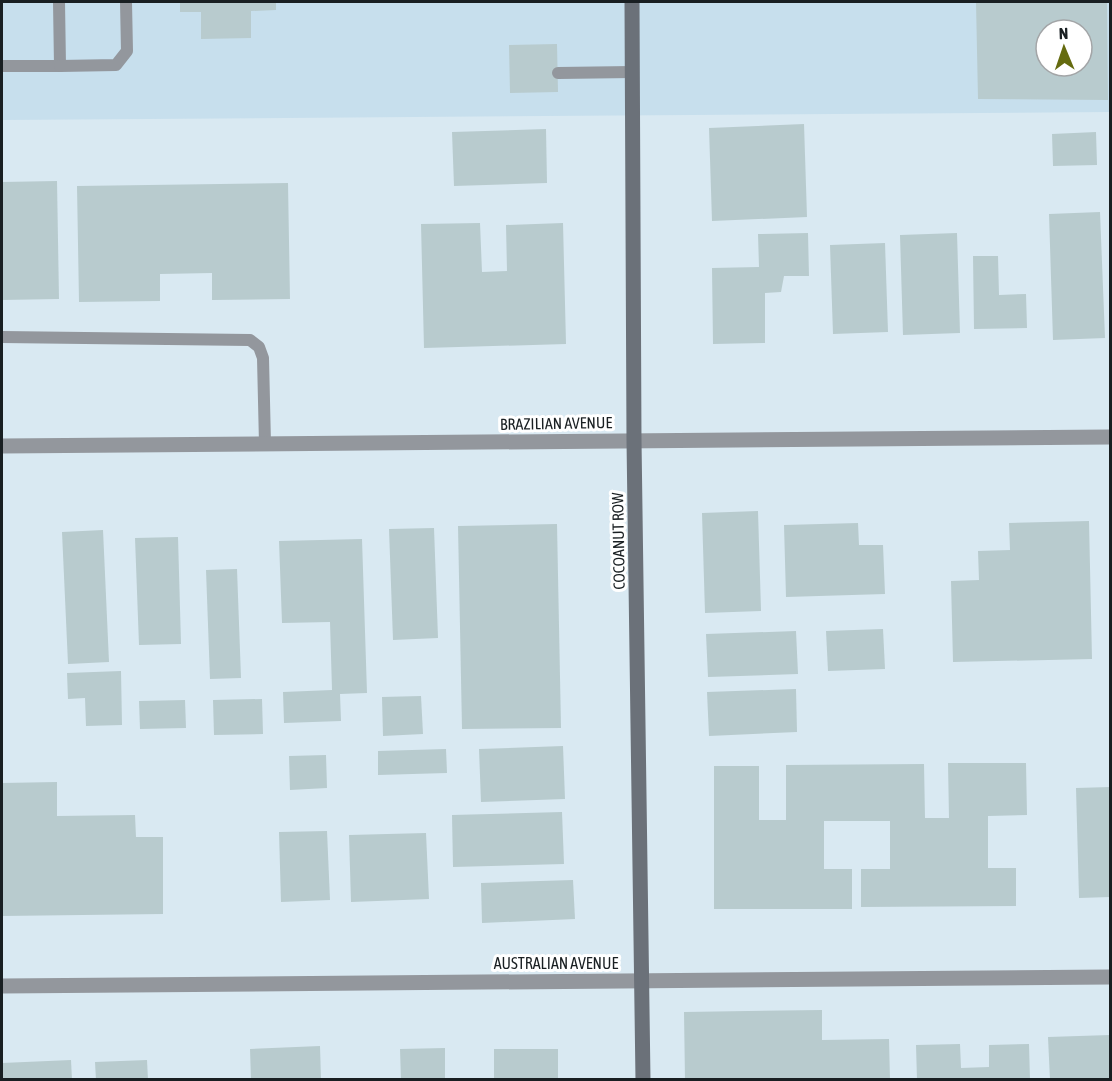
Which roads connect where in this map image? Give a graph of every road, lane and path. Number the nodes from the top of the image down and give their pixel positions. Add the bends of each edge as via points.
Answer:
1 (59, 2) edge
2 (126, 2) edge
3 (632, 2) edge
4 (2, 66) edge
5 (60, 66) junction
6 (632, 72) junction
7 (558, 73) dead end
8 (2, 337) edge
9 (1110, 437) edge
10 (634, 440) junction
11 (265, 444) junction
12 (2, 446) edge
13 (1110, 977) edge
14 (642, 981) junction
15 (2, 986) edge
16 (643, 1080) edge

1 - 5 lane
2 - 5 lane via 127,51 116,65
3 - 6 street, COCOANUT ROW
4 - 5 lane
6 - 7 lane
6 - 10 street, COCOANUT ROW
8 - 11 lane via 250,340 259,347 263,358
9 - 10 street, BRAZILIAN AVENUE
10 - 11 street, BRAZILIAN AVENUE
10 - 14 street, COCOANUT ROW
11 - 12 street, BRAZILIAN AVENUE
13 - 14 street, AUSTRALIAN AVENUE
14 - 15 street, AUSTRALIAN AVENUE
14 - 16 street, COCOANUT ROW

